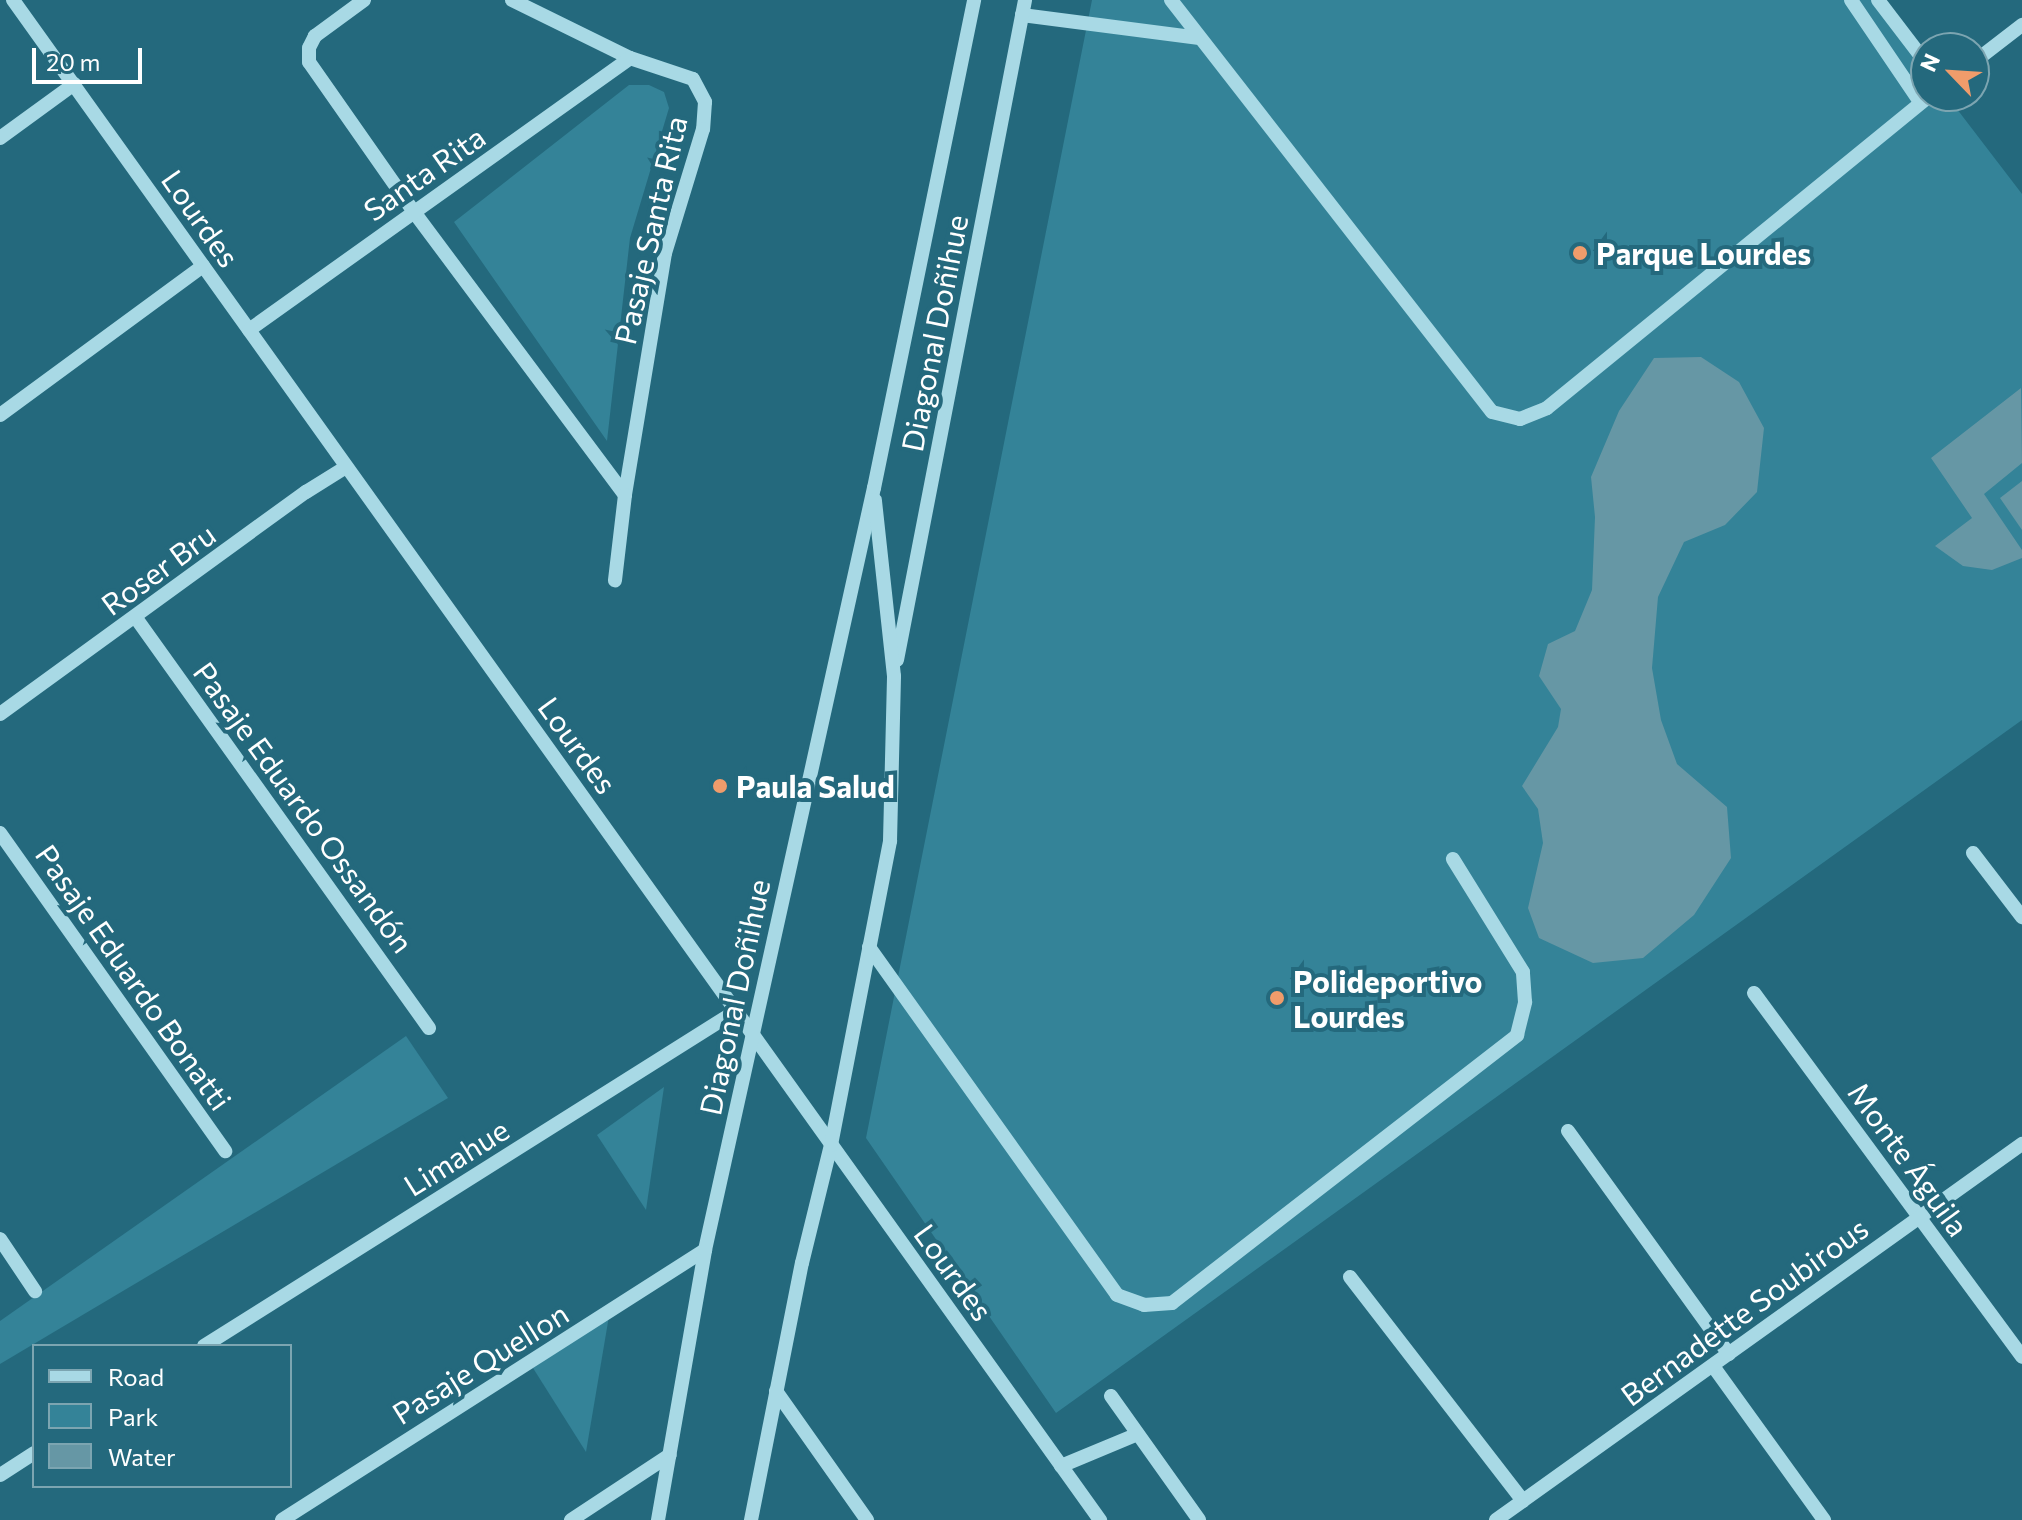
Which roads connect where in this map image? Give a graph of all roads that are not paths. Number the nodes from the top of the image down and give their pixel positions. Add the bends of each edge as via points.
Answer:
1 (364, 0) edge
2 (512, 0) edge
3 (974, 0) edge
4 (1171, 0) edge
5 (1851, 0) edge
6 (1878, 0) edge
7 (18, 2) edge
8 (1023, 8) edge
9 (2022, 25) edge
10 (1198, 38) junction
11 (1910, 42) edge
12 (1990, 50) edge
13 (630, 58) junction
14 (1910, 79) edge
15 (74, 84) junction
16 (1910, 111) edge
17 (0, 138) edge
18 (414, 212) junction
19 (203, 266) junction
20 (249, 330) junction
21 (0, 415) edge
22 (346, 467) junction
23 (874, 488) junction
24 (625, 495) junction
25 (615, 580) dead end
26 (136, 618) junction
27 (894, 676) junction
28 (0, 714) edge
29 (0, 833) edge
30 (1973, 853) dead end
31 (1453, 859) dead end
32 (2022, 917) edge
33 (869, 947) junction
34 (1754, 993) dead end
35 (736, 1011) junction
36 (429, 1028) dead end
37 (751, 1036) junction
38 (1568, 1131) dead end
39 (2022, 1144) edge
40 (831, 1145) junction
41 (225, 1151) dead end
42 (1921, 1217) junction
43 (0, 1239) edge
44 (705, 1250) junction
45 (1350, 1277) dead end
46 (35, 1291) dead end
47 (207, 1344) edge
48 (1729, 1354) junction
49 (2022, 1357) edge
50 (1713, 1366) junction
51 (776, 1391) junction
52 (1111, 1396) dead end
53 (1138, 1434) junction
54 (32, 1454) edge
55 (670, 1455) junction
56 (1061, 1466) junction
57 (0, 1475) edge
58 (1523, 1501) junction
59 (282, 1520) edge
60 (571, 1520) edge
61 (658, 1520) edge
62 (751, 1520) edge
63 (867, 1520) edge
64 (1100, 1520) edge
65 (1199, 1520) edge
66 (1496, 1520) edge
67 (1824, 1520) edge

1 - 18 street via 315,36 309,62
2 - 13 street, Pasaje Santa Rita
3 - 23 street, Diagonal Doñihue
4 - 10 street
5 - 14 street
6 - 11 street
7 - 15 street, Lourdes
8 - 10 street
8 - 27 street, Diagonal Doñihue
9 - 12 street
10 - 16 street via 1492,412 1520,419 1547,408
13 - 18 street, Santa Rita
13 - 24 street, Pasaje Santa Rita via 693,79 705,102 703,129 665,253
15 - 17 street
15 - 19 street, Lourdes
18 - 20 street, Santa Rita
18 - 24 street
19 - 20 street, Lourdes
19 - 21 street
20 - 22 street, Lourdes
22 - 26 street, Roser Bru
22 - 35 street, Lourdes
23 - 27 street, Diagonal Doñihue
23 - 37 street, Diagonal Doñihue
24 - 25 street, Pasaje Santa Rita
26 - 28 street, Roser Bru
26 - 36 street, Pasaje Eduardo Ossandón
27 - 33 street, Diagonal Doñihue via 890,841
29 - 41 street, Pasaje Eduardo Bonatti
30 - 32 street
31 - 33 street via 1523,972 1525,1002 1517,1035 1172,1303 1144,1305 1117,1295
33 - 40 street, Diagonal Doñihue
34 - 42 street, Monte Águila
35 - 37 street, Lourdes
35 - 47 street, Limahue
37 - 40 street, Lourdes
37 - 44 street, Diagonal Doñihue
38 - 48 street
39 - 42 street, Bernadette Soubirous
40 - 51 street, Diagonal Doñihue
40 - 56 street, Lourdes
42 - 48 street, Bernadette Soubirous
42 - 49 street, Monte Águila
43 - 46 street
44 - 55 street, Diagonal Doñihue
44 - 59 street, Pasaje Quellon
45 - 58 street
48 - 50 street, Bernadette Soubirous
50 - 58 street, Bernadette Soubirous
50 - 67 street
51 - 62 street, Diagonal Doñihue
51 - 63 street
52 - 53 street
53 - 56 street
53 - 65 street
54 - 57 street
55 - 60 street
55 - 61 street, Diagonal Doñihue
56 - 64 street, Lourdes
58 - 66 street, Bernadette Soubirous

